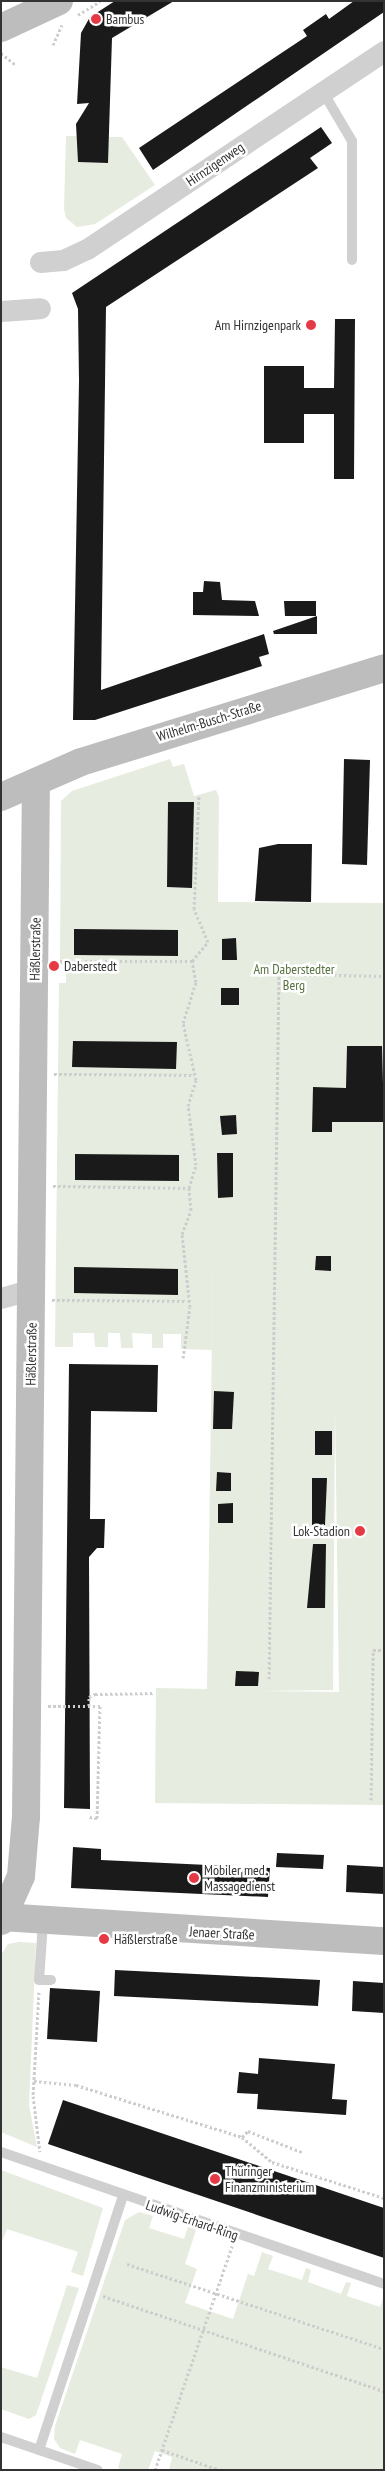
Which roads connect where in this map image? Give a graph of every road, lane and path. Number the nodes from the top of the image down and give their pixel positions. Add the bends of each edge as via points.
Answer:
1 (45, 5) edge
2 (1, 28) edge
3 (384, 51) edge
4 (1, 53) edge
5 (16, 65) dead end
6 (323, 92) junction
7 (352, 260) dead end
8 (40, 262) dead end
9 (40, 308) dead end
10 (1, 311) edge
11 (384, 668) edge
12 (36, 782) junction
13 (199, 795) dead end
14 (1, 797) edge
15 (34, 961) junction
16 (192, 961) junction
17 (384, 976) edge
18 (34, 1074) junction
19 (193, 1075) junction
20 (33, 1186) junction
21 (189, 1188) junction
22 (32, 1295) junction
23 (1, 1298) edge
24 (186, 1300) junction
25 (183, 1358) dead end
26 (384, 1650) edge
27 (269, 1679) dead end
28 (153, 1694) dead end
29 (28, 1706) junction
30 (89, 1706) junction
31 (371, 1800) dead end
32 (89, 1818) dead end
33 (2, 1919) edge
34 (43, 1923) junction
35 (384, 1941) edge
36 (39, 1980) junction
37 (51, 1980) dead end
38 (34, 2081) junction
39 (242, 2137) junction
40 (1, 2152) edge
41 (302, 2152) dead end
42 (36, 2164) junction
43 (123, 2196) junction
44 (384, 2198) edge
45 (236, 2235) junction
46 (128, 2264) dead end
47 (384, 2284) edge
48 (216, 2292) junction
49 (90, 2293) junction
50 (203, 2330) junction
51 (384, 2349) edge
52 (384, 2392) edge
53 (1, 2437) edge
54 (39, 2450) junction
55 (162, 2450) junction
56 (98, 2470) edge
57 (155, 2470) edge
58 (220, 2470) edge

1 - 2 street
3 - 6 street, Hirnzigenweg
4 - 5 path
6 - 7 lane via 352,141
6 - 8 street, Hirnzigenweg via 87,249 63,260
9 - 10 street
11 - 12 street, Wilhelm-Busch-Straße via 180,730
12 - 14 street, Wilhelm-Busch-Straße
12 - 15 street, Häßlerstraße
13 - 16 path via 194,909 208,942
15 - 16 path
15 - 18 street, Häßlerstraße
16 - 19 path via 196,982 183,1023
17 - 27 path via 278,974
18 - 19 path
18 - 20 street, Häßlerstraße
19 - 21 path via 196,1086 188,1106 196,1165
20 - 21 path
20 - 22 street, Häßlerstraße
21 - 24 path via 190,1210 182,1234
22 - 23 street
22 - 24 path
22 - 29 street, Häßlerstraße
24 - 25 path via 190,1314
26 - 31 path via 373,1650
28 - 30 path via 89,1697
29 - 30 path
29 - 33 street, Häßlerstraße via 25,1846 21,1876
30 - 32 path via 100,1706 97,1818
33 - 34 street, Jenaer Straße
34 - 35 street, Jenaer Straße
34 - 36 lane
36 - 37 lane
36 - 38 path
38 - 39 path via 76,2085
38 - 42 path via 33,2114 41,2147
39 - 41 path via 248,2131
39 - 44 path via 272,2162
40 - 42 lane, Ludwig-Erhard-Ring
42 - 43 lane, Ludwig-Erhard-Ring
43 - 45 lane, Ludwig-Erhard-Ring
43 - 49 lane
45 - 47 lane, Ludwig-Erhard-Ring
45 - 48 path
46 - 48 path
48 - 50 path
48 - 51 path
49 - 50 path
49 - 54 lane
50 - 52 path
50 - 55 path
53 - 54 lane
54 - 56 lane
55 - 57 path
55 - 58 path

